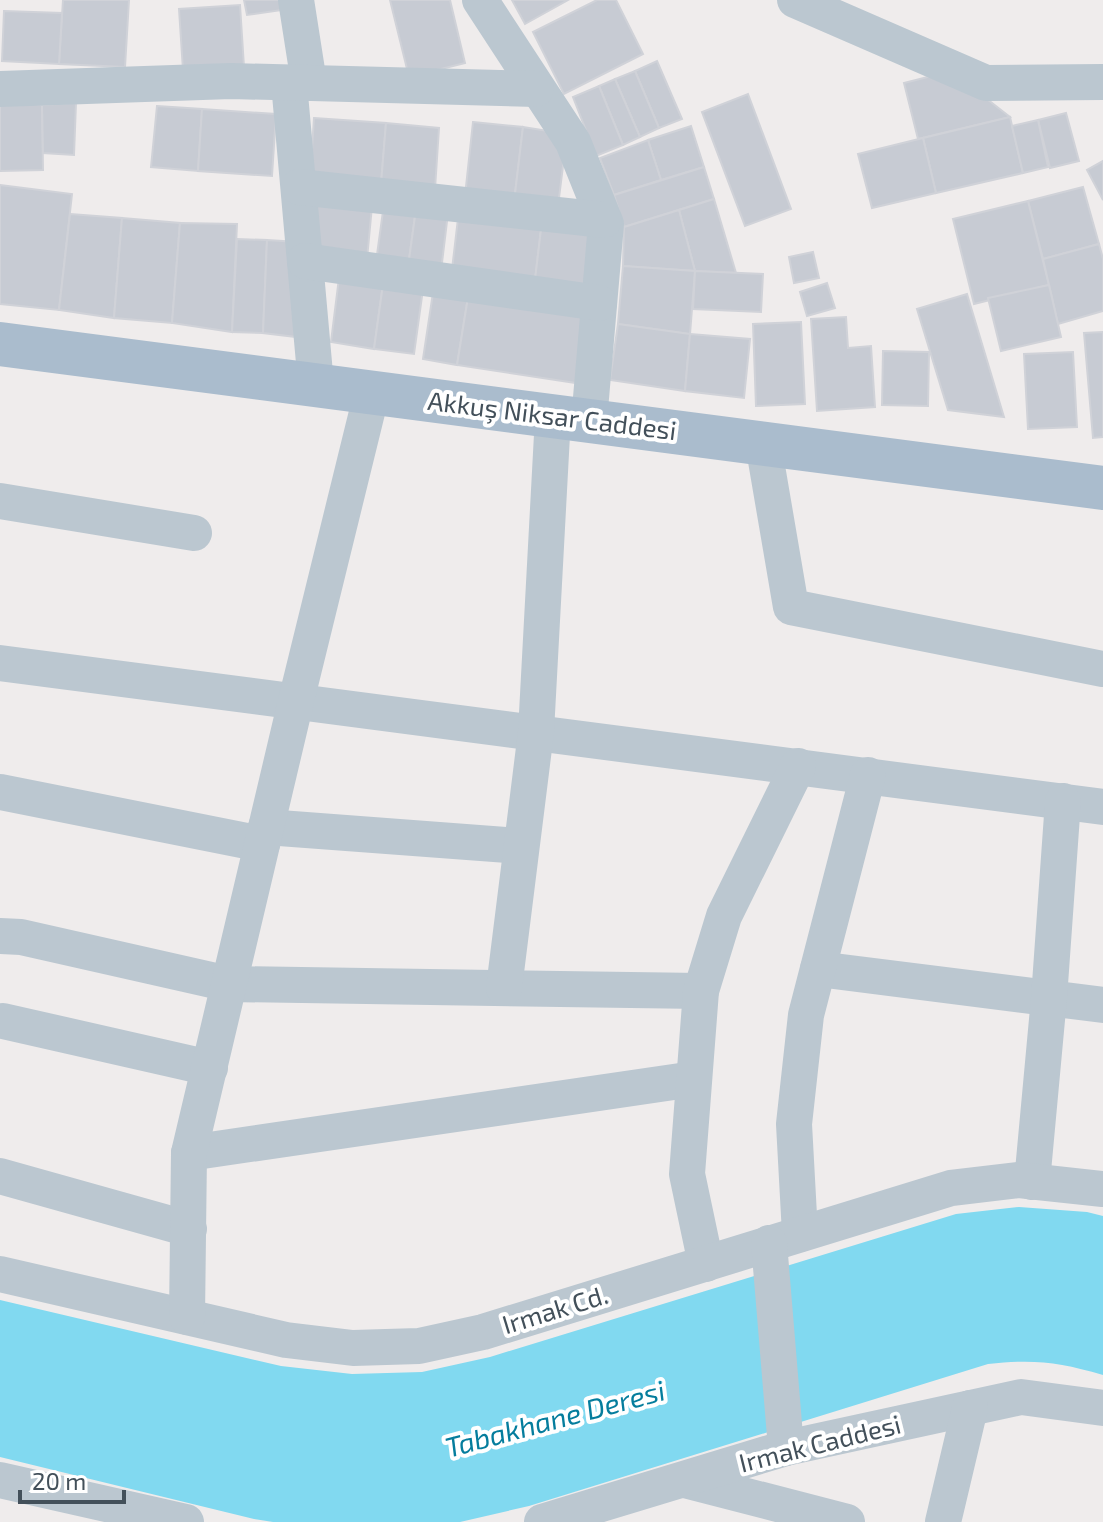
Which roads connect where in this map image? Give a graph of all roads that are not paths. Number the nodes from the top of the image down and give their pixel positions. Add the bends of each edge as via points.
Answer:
1 (296, 0) edge
2 (480, 0) edge
3 (795, 0) edge
4 (1103, 82) edge
5 (299, 83) junction
6 (0, 89) edge
7 (536, 89) junction
8 (299, 187) junction
9 (604, 220) junction
10 (305, 261) junction
11 (599, 303) junction
12 (0, 344) edge
13 (316, 385) junction
14 (372, 392) junction
15 (571, 418) junction
16 (763, 443) junction
17 (1103, 488) edge
18 (0, 501) edge
19 (194, 533) dead end
20 (0, 663) edge
21 (1103, 669) edge
22 (296, 701) junction
23 (536, 732) junction
24 (798, 766) junction
25 (868, 775) junction
26 (0, 792) edge
27 (1063, 801) junction
28 (1103, 807) edge
29 (264, 836) junction
30 (521, 846) junction
31 (0, 936) edge
32 (818, 969) junction
33 (229, 984) junction
34 (504, 988) junction
35 (701, 991) junction
36 (1049, 998) junction
37 (1103, 1005) edge
38 (3, 1021) dead end
39 (210, 1068) junction
40 (694, 1079) junction
41 (189, 1153) junction
42 (0, 1176) edge
43 (1032, 1182) junction
44 (1103, 1189) edge
45 (189, 1229) junction
46 (784, 1239) junction
47 (706, 1264) junction
48 (0, 1274) edge
49 (187, 1317) junction
50 (970, 1408) junction
51 (1103, 1408) edge
52 (786, 1448) junction
53 (0, 1480) edge
54 (683, 1480) junction
55 (736, 1508) edge
56 (186, 1522) edge
57 (544, 1522) edge
58 (847, 1522) edge
59 (943, 1522) edge

1 - 5 street
2 - 7 street
3 - 4 street via 986,83
5 - 6 street
5 - 7 street
5 - 8 street
7 - 9 street via 573,142
8 - 9 street
8 - 10 street
9 - 11 street
10 - 11 street
10 - 13 street
11 - 15 street
12 - 13 main road, Akkuş Niksar Caddesi
13 - 14 main road, Akkuş Niksar Caddesi
14 - 15 main road, Akkuş Niksar Caddesi
14 - 22 street
15 - 16 main road, Akkuş Niksar Caddesi
15 - 23 street
16 - 17 main road, Akkuş Niksar Caddesi
16 - 21 street via 791,607
18 - 19 street
20 - 22 street
22 - 23 street
22 - 29 street
23 - 24 street
23 - 30 street
24 - 25 street
24 - 35 street via 724,916
25 - 27 street
25 - 32 street
26 - 29 street
27 - 28 street
27 - 36 street
29 - 30 street
29 - 33 street
30 - 34 street
31 - 33 street
32 - 36 street
32 - 46 street via 806,1015
33 - 34 street
33 - 39 street
34 - 35 street
35 - 40 street
36 - 37 street
36 - 43 street
38 - 39 street
39 - 41 street
40 - 41 street
40 - 47 street via 687,1174
41 - 45 street
42 - 45 street
43 - 44 street, Irmak Cd.
43 - 46 street, Irmak Cd. via 951,1188
45 - 49 street
46 - 47 street, Irmak Cd.
46 - 52 street, bridge
47 - 49 street, Irmak Cd. via 483,1332 419,1346 353,1348 286,1340
48 - 49 street, Irmak Cd.
50 - 51 street, Irmak Caddesi via 1021,1397
50 - 52 street, Irmak Caddesi
50 - 59 street
52 - 54 street, Irmak Caddesi
53 - 56 street
54 - 55 street
54 - 57 street, Irmak Caddesi
55 - 58 street

